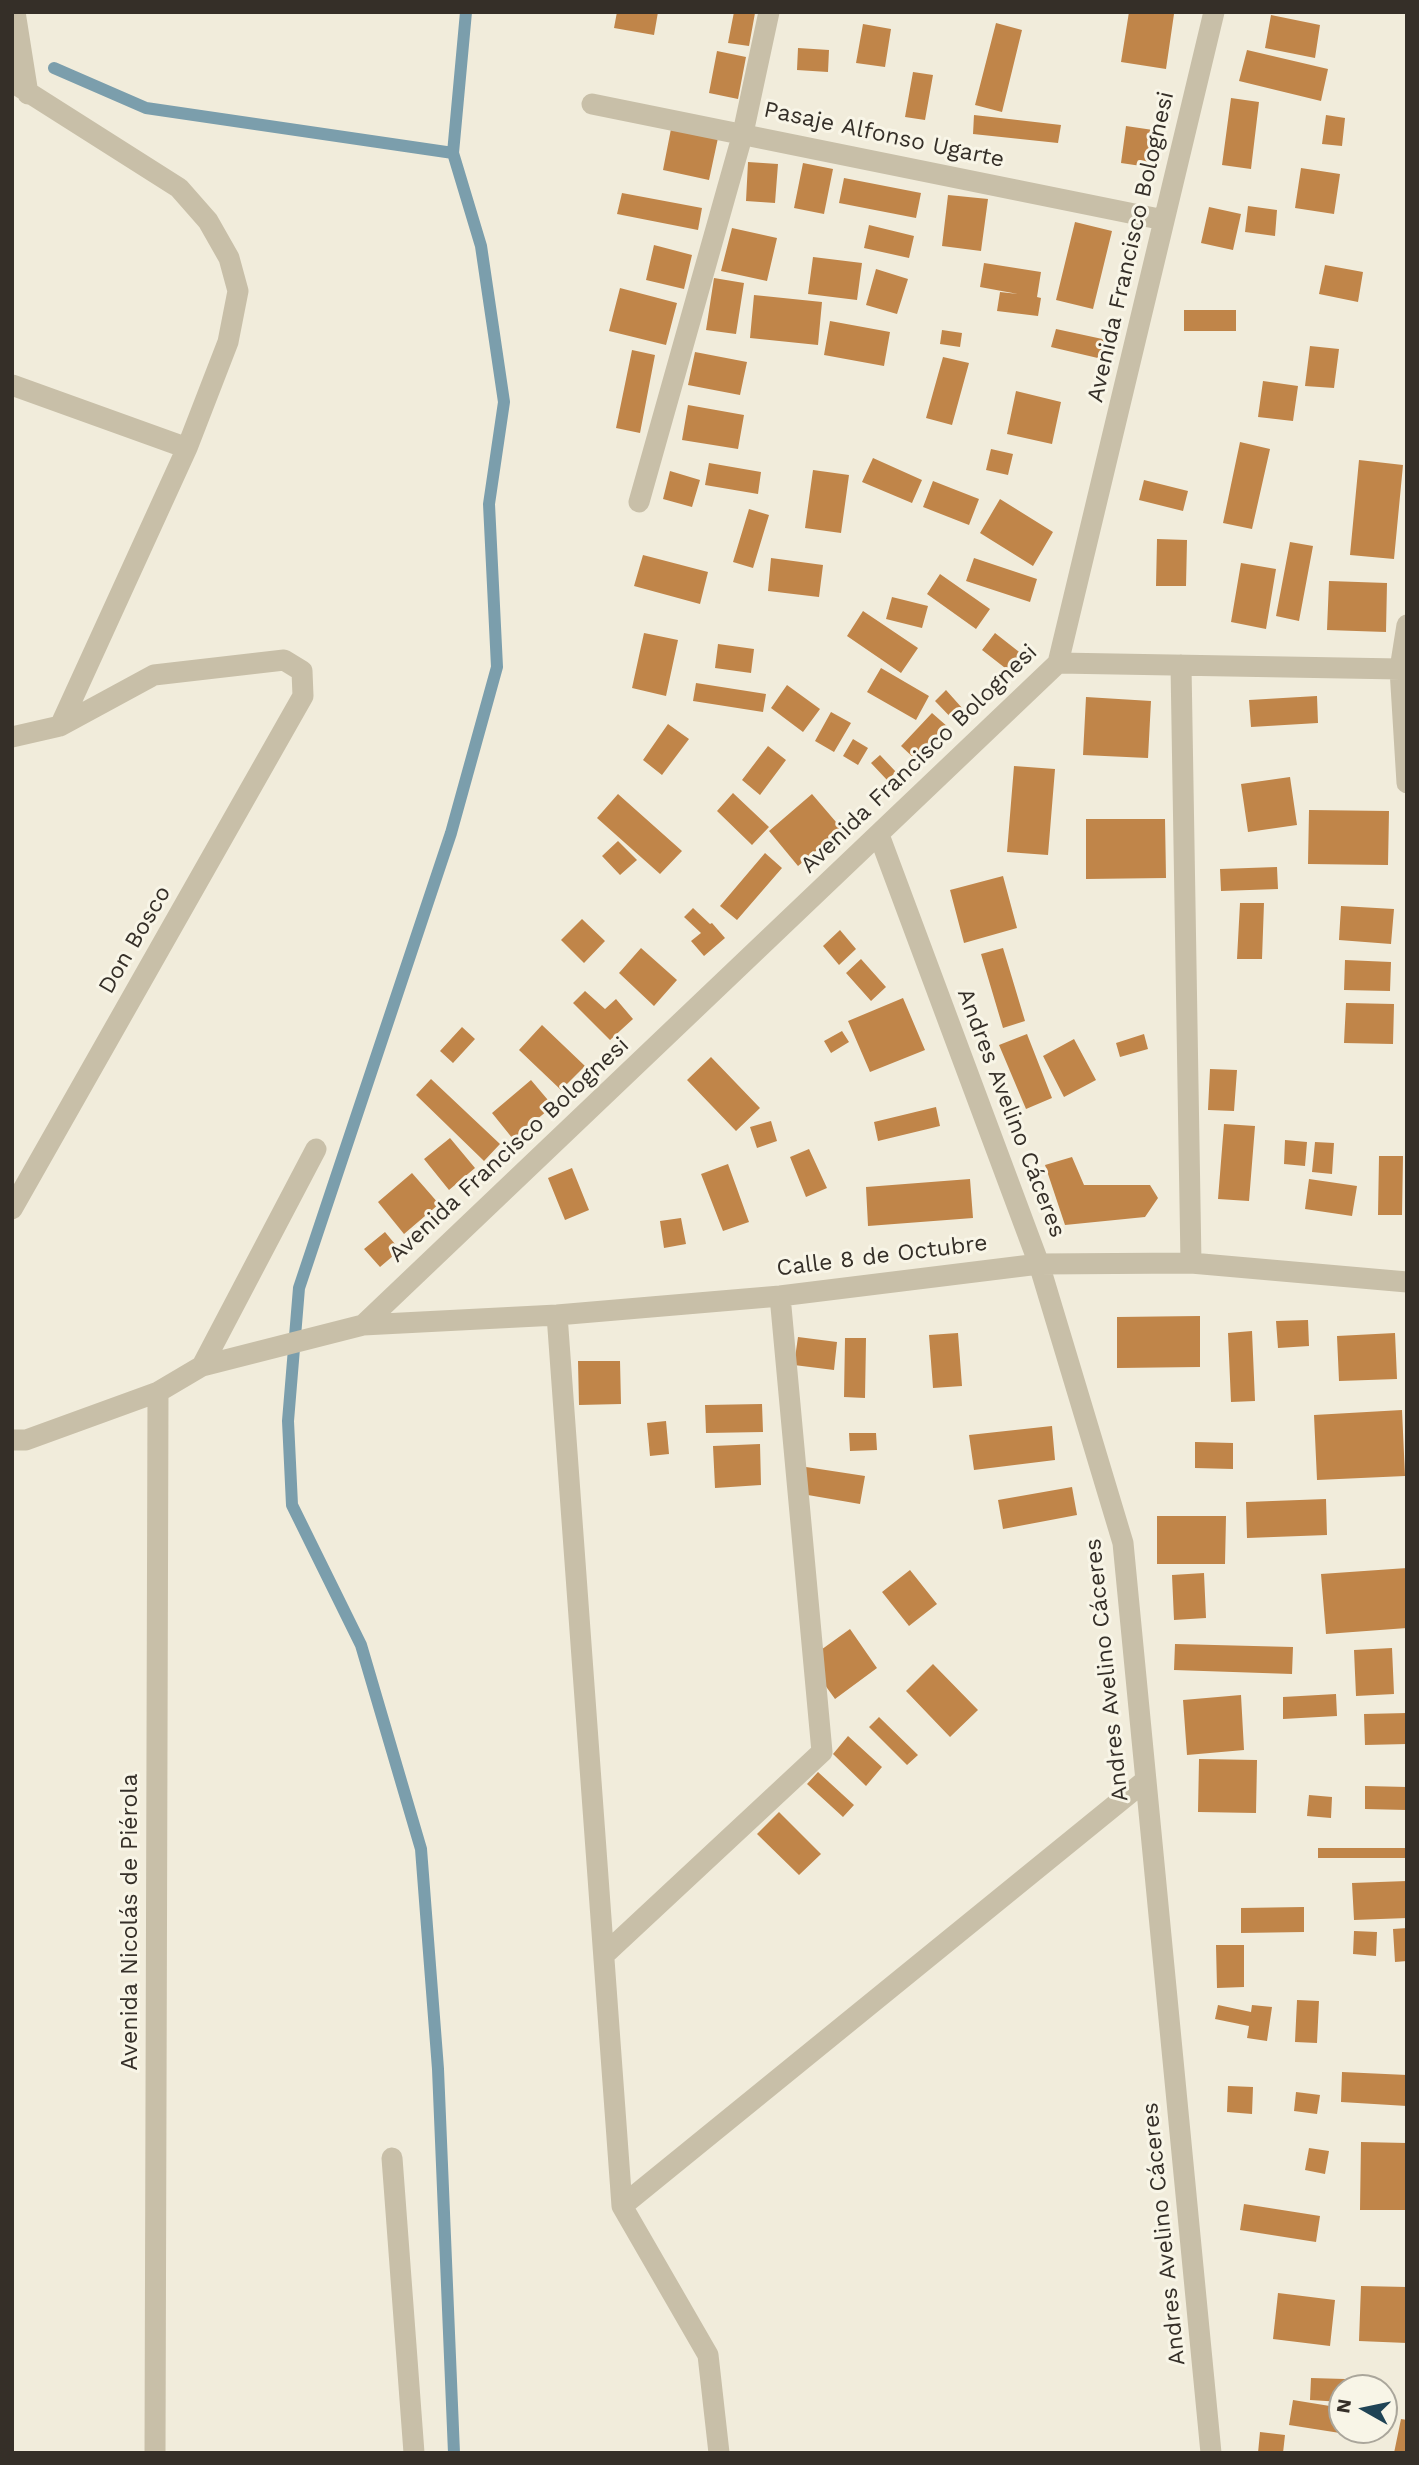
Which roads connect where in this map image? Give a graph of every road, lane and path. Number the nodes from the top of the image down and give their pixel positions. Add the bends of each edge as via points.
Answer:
1 (769, 12) edge
2 (1214, 12) edge
3 (15, 16) edge
4 (22, 86) edge
5 (592, 104) dead end
6 (743, 133) junction
7 (1164, 220) junction
8 (12, 385) edge
9 (187, 448) junction
10 (639, 502) dead end
11 (1407, 625) edge
12 (1058, 663) junction
13 (1181, 665) junction
14 (1401, 669) junction
15 (60, 726) junction
16 (12, 737) edge
17 (1407, 783) edge
18 (878, 835) junction
19 (316, 1149) dead end
20 (12, 1209) edge
21 (1191, 1263) junction
22 (1039, 1264) junction
23 (1407, 1282) edge
24 (780, 1296) junction
25 (557, 1315) junction
26 (360, 1326) junction
27 (202, 1366) junction
28 (158, 1392) junction
29 (12, 1440) edge
30 (1146, 1780) junction
31 (604, 1955) junction
32 (392, 2158) dead end
33 (622, 2206) junction
34 (155, 2453) edge
35 (414, 2453) edge
36 (719, 2453) edge
37 (1211, 2453) edge

1 - 6 street
2 - 7 street, Avenida Francisco Bolognesi
3 - 4 street
4 - 9 street via 178,188 208,221 229,258 238,291 228,342
5 - 6 street, Pasaje Alfonso Ugarte
6 - 7 street, Pasaje Alfonso Ugarte
6 - 10 street
7 - 12 street, Avenida Francisco Bolognesi
8 - 9 street
9 - 15 street
11 - 14 street
12 - 13 street
12 - 18 street, Avenida Francisco Bolognesi
13 - 14 street
13 - 21 street
14 - 17 street
15 - 16 street
15 - 20 street, Don Bosco via 154,675 284,660 302,671 303,696
18 - 22 street, Andres Avelino Cáceres
18 - 26 street, Avenida Francisco Bolognesi
19 - 27 street
21 - 22 street, Calle 8 de Octubre
21 - 23 street, Calle 8 de Octubre
22 - 24 street, Calle 8 de Octubre
22 - 30 street, Andres Avelino Cáceres via 1123,1543
24 - 25 street, Calle 8 de Octubre
24 - 31 street via 822,1752
25 - 26 street, Calle 8 de Octubre
25 - 31 street
26 - 27 street, Calle 8 de Octubre
27 - 28 street, Calle 8 de Octubre
28 - 29 street, Calle 8 de Octubre via 26,1440
28 - 34 street, Avenida Nicolás de Piérola
30 - 33 street
30 - 37 street, Andres Avelino Cáceres
31 - 33 street
32 - 35 street
33 - 36 street via 708,2355

